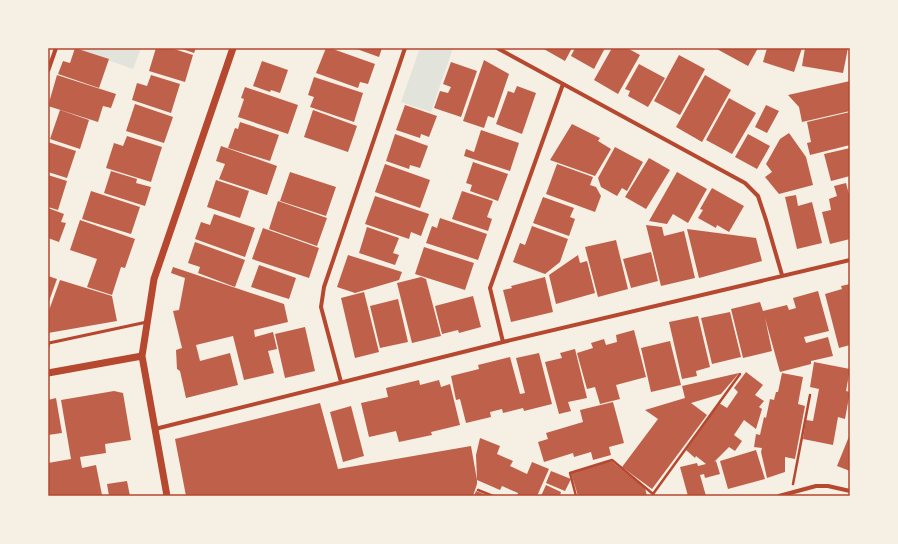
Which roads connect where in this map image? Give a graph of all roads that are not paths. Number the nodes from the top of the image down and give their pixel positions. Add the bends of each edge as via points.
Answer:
1 (56, 48) edge
2 (233, 48) edge
3 (405, 48) edge
4 (497, 48) edge
5 (48, 71) edge
6 (563, 84) junction
7 (850, 260) edge
8 (782, 275) junction
9 (147, 322) junction
10 (503, 342) junction
11 (48, 347) edge
12 (142, 356) junction
13 (48, 372) edge
14 (341, 382) junction
15 (154, 429) junction
16 (850, 491) edge
17 (167, 496) edge
18 (780, 496) edge

1 - 5 street
2 - 9 street via 158,266
3 - 14 street via 324,287 321,307
4 - 6 street
6 - 8 street via 745,183 758,196
6 - 10 street via 490,288
7 - 8 street
8 - 10 street
9 - 11 lane via 49,343
9 - 12 street
10 - 14 street
12 - 13 street
12 - 15 street
14 - 15 street
15 - 17 street
16 - 18 street via 816,486

